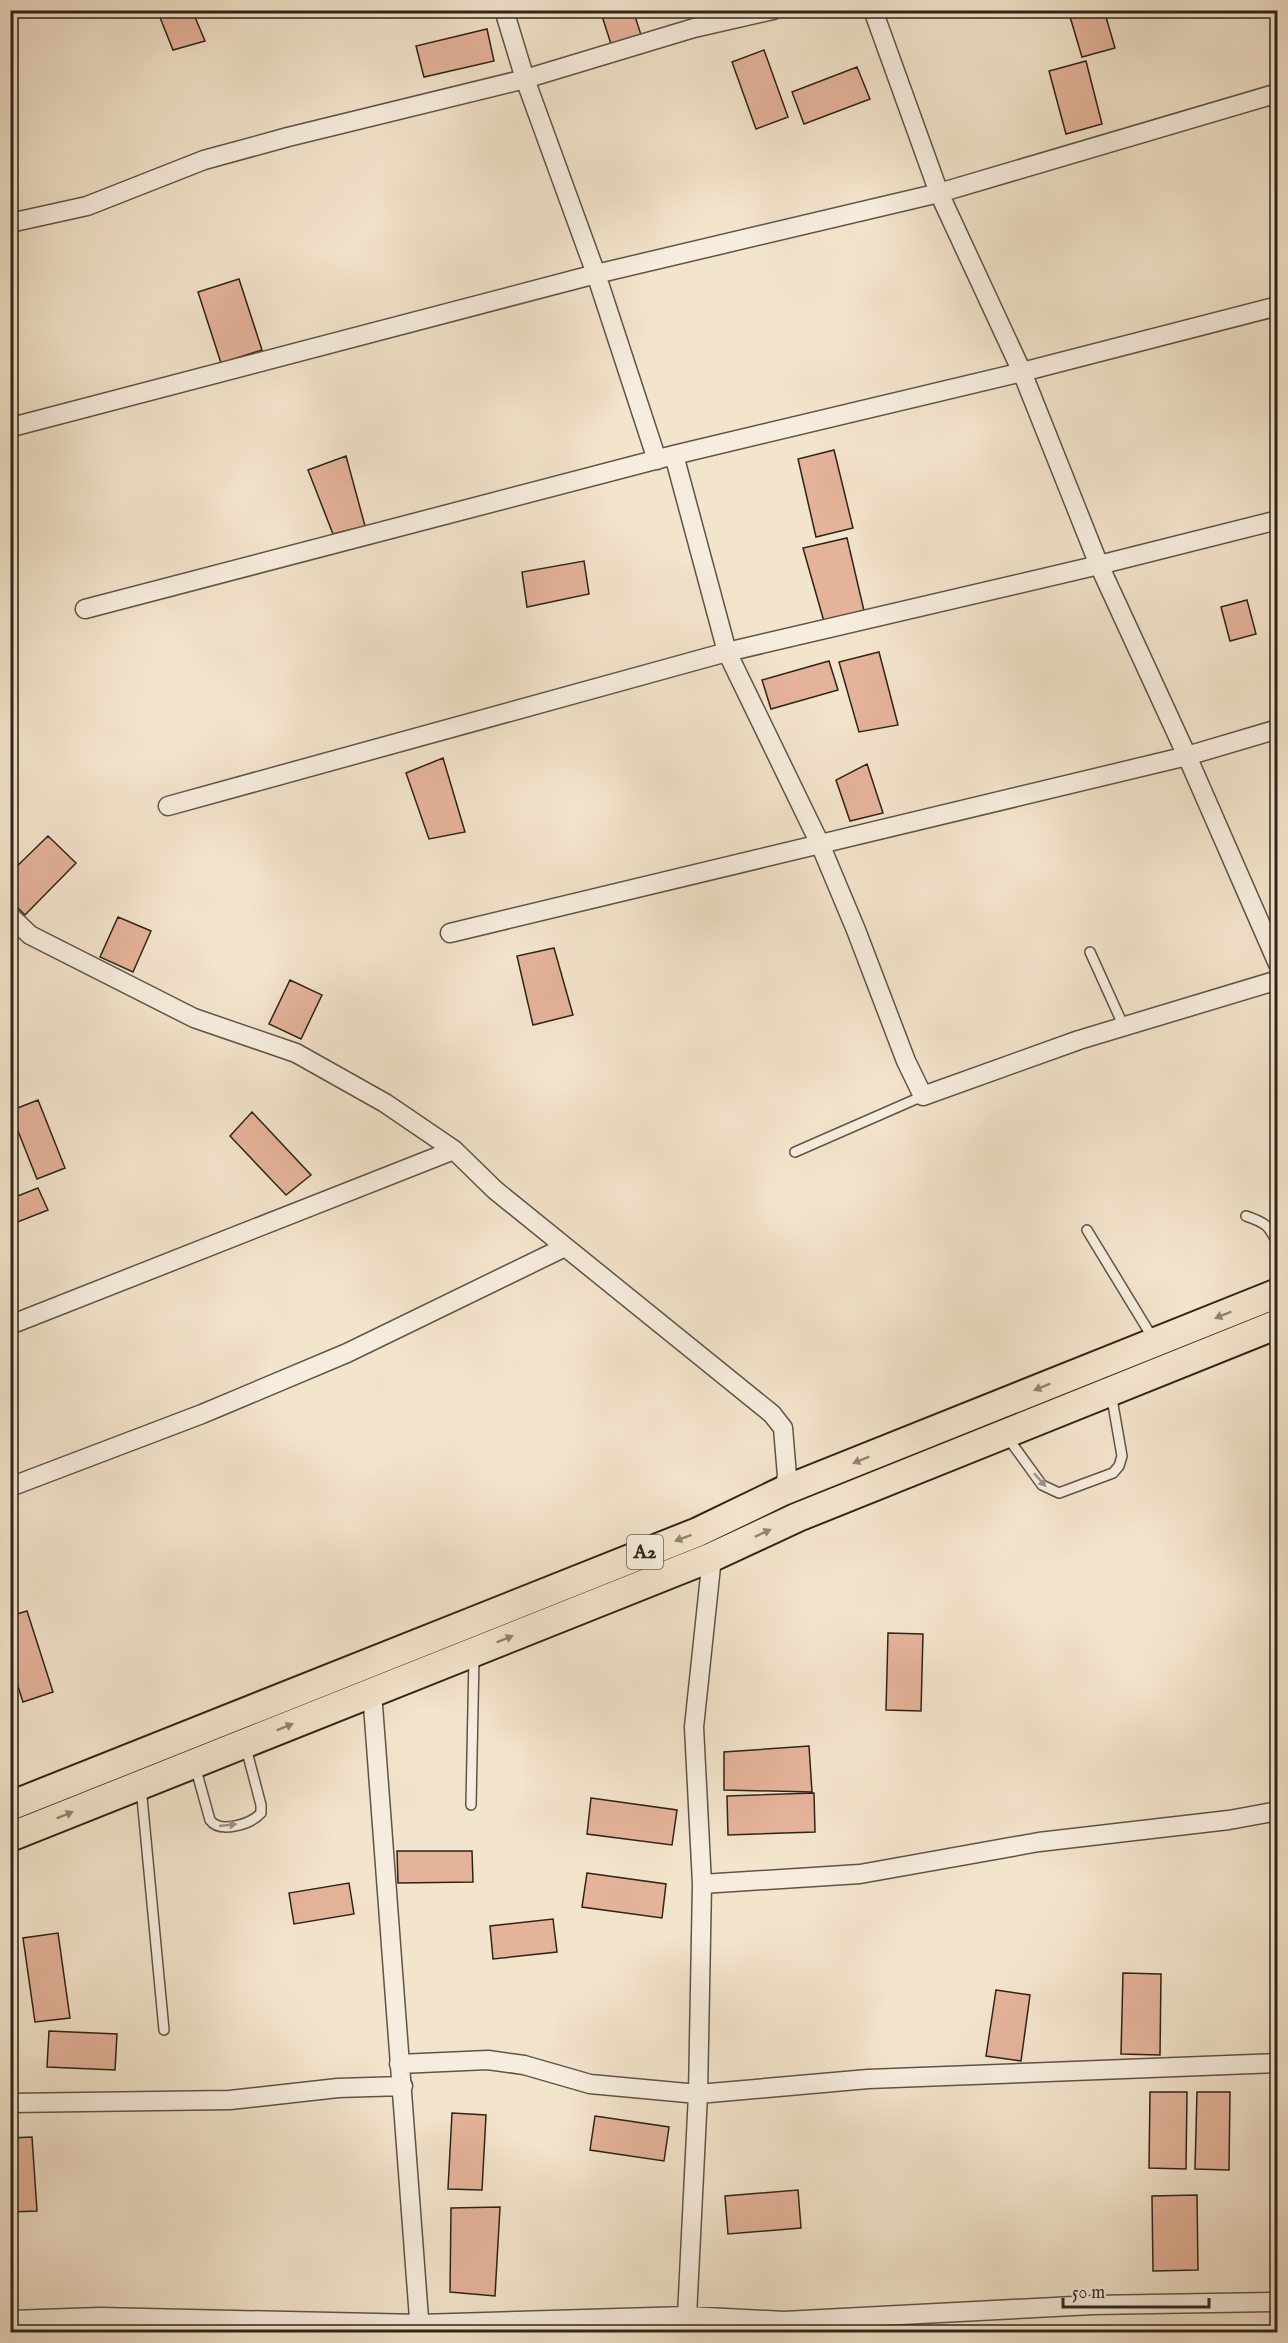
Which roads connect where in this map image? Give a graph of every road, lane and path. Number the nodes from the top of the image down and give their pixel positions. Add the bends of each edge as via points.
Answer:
1 (504, 10) edge
2 (773, 10) edge
3 (878, 12) edge
4 (525, 79) junction
5 (1278, 93) edge
6 (939, 193) junction
7 (10, 223) edge
8 (596, 274) junction
9 (1278, 306) edge
10 (1022, 372) junction
11 (12, 427) dead end
12 (665, 458) junction
13 (1278, 520) edge
14 (1099, 565) junction
15 (85, 609) dead end
16 (727, 652) junction
17 (1278, 729) edge
18 (1187, 756) junction
19 (168, 806) dead end
20 (820, 844) junction
21 (10, 916) edge
22 (450, 933) dead end
23 (1090, 952) dead end
24 (1278, 964) edge
25 (1278, 980) edge
26 (1124, 1027) junction
27 (923, 1096) junction
28 (454, 1150) junction
29 (795, 1152) dead end
30 (1246, 1216) dead end
31 (1087, 1230) dead end
32 (1278, 1245) edge
33 (565, 1247) junction
34 (1278, 1293) edge
35 (1278, 1324) edge
36 (10, 1325) edge
37 (1155, 1342) junction
38 (1110, 1391) junction
39 (1004, 1434) junction
40 (10, 1487) edge
41 (783, 1491) junction
42 (712, 1557) junction
43 (474, 1652) junction
44 (372, 1692) junction
45 (245, 1743) junction
46 (194, 1764) junction
47 (141, 1785) junction
48 (471, 1805) dead end
49 (10, 1806) edge
50 (1278, 1811) edge
51 (10, 1837) edge
52 (702, 1884) junction
53 (164, 2030) dead end
54 (1278, 2063) edge
55 (399, 2064) junction
56 (403, 2086) junction
57 (698, 2094) junction
58 (10, 2103) edge
59 (1278, 2302) edge
60 (10, 2320) edge
61 (685, 2324) edge
62 (420, 2328) edge

1 - 4 street
2 - 4 street via 694,27
3 - 6 street
4 - 7 street via 267,142 204,160 87,206
4 - 8 street
5 - 6 street
6 - 8 street
6 - 10 street
8 - 11 street
8 - 12 street
9 - 10 street
10 - 12 street
10 - 14 street
12 - 15 street
12 - 16 street
13 - 14 street
14 - 16 street
14 - 18 street
16 - 19 street
16 - 20 street
17 - 18 street
18 - 20 street
18 - 24 street
20 - 22 street
20 - 27 street
21 - 28 street via 30,935 194,1018 296,1053 385,1103
23 - 26 lane
25 - 26 street
26 - 27 street
27 - 29 lane
28 - 33 street via 495,1190
28 - 36 street
30 - 32 lane via 1264,1222
31 - 37 lane
33 - 40 street via 347,1353 202,1414
33 - 41 street via 772,1414 783,1428 788,1476
34 -> 37 highway, A2
35 - 38 highway, A2
37 -> 41 highway, A2
38 - 39 highway, A2
39 -> 38 lane via 1049,1490 1059,1492 1113,1473 1122,1456
42 -> 39 highway, A2 via 798,1517
41 -> 49 highway, A2 via 698,1532
43 -> 42 highway, A2
42 - 52 street via 694,1727
43 - 44 highway, A2
43 - 48 lane
45 -> 44 highway, A2
44 - 55 street
45 - 46 highway, A2
46 -> 45 lane via 213,1825 223,1827 255,1820 261,1805
46 - 47 highway, A2
51 -> 47 highway, A2
47 - 53 lane
50 - 52 street via 1039,1842 860,1874
52 - 57 street
54 - 57 street via 867,2079
55 - 56 street
55 - 57 street via 488,2060 524,2065 590,2084
56 - 58 street via 338,2088 230,2100
56 - 62 street
57 - 61 street
59 - 61 street via 1093,2305
60 - 62 street via 100,2317
61 - 62 street

